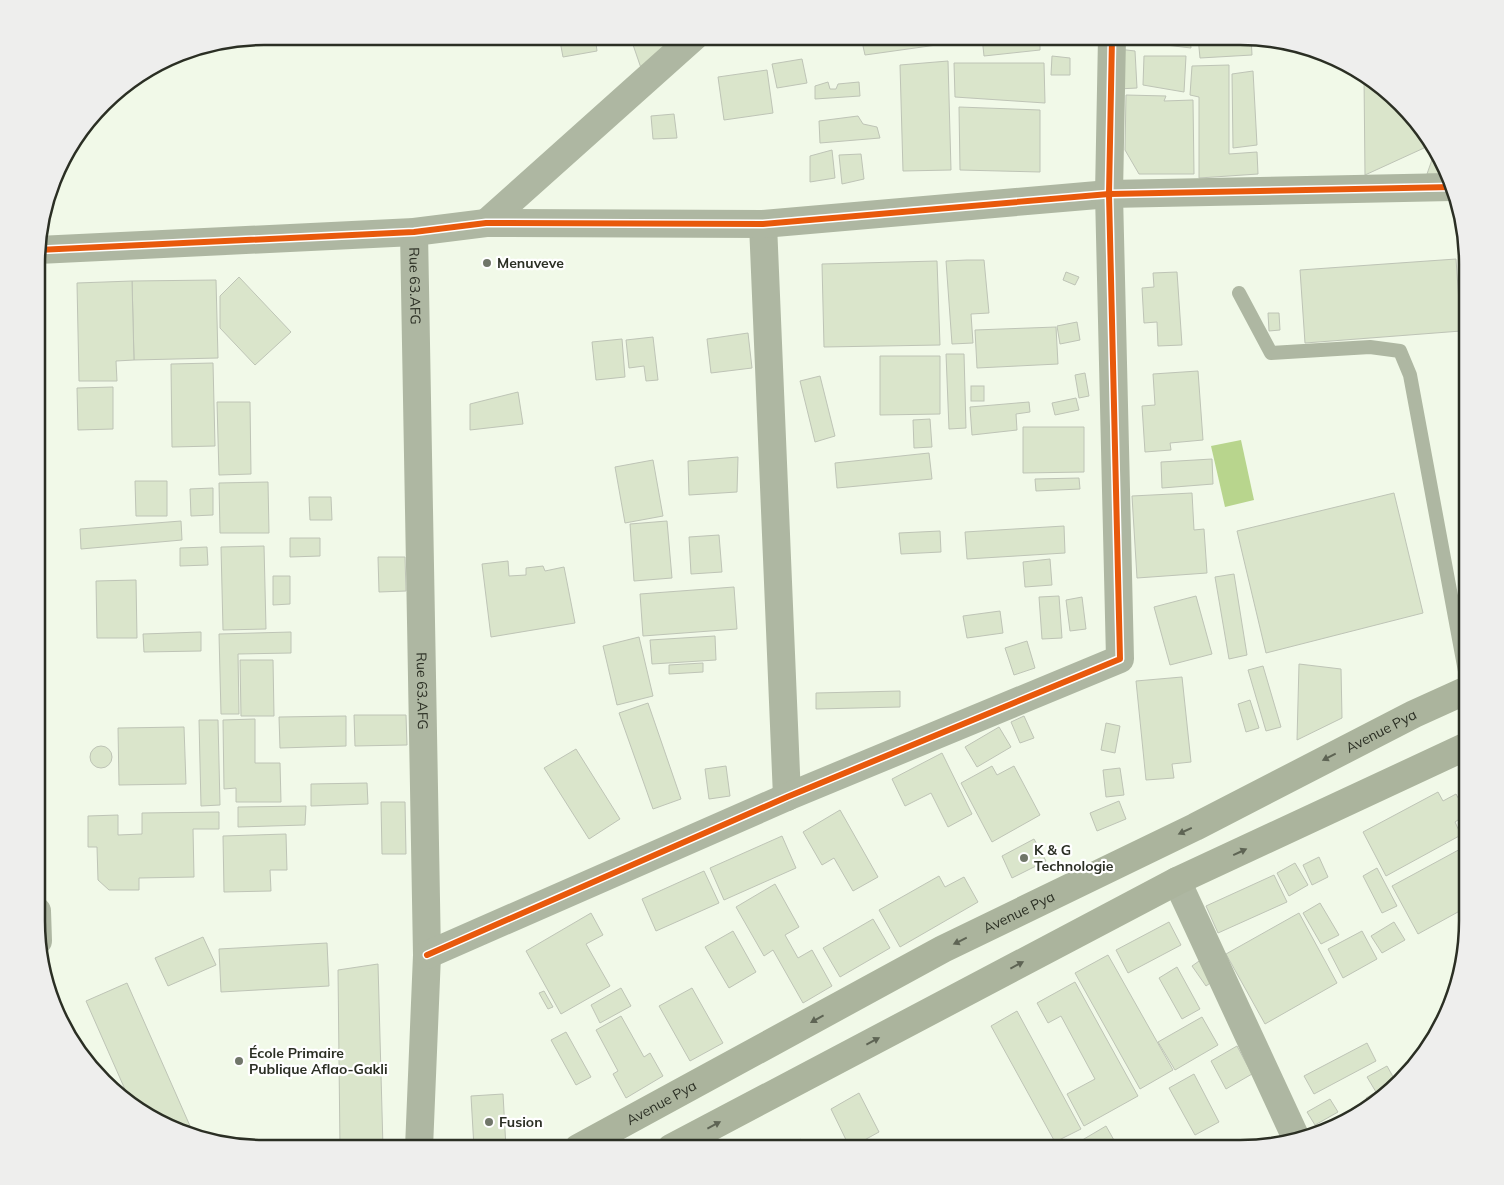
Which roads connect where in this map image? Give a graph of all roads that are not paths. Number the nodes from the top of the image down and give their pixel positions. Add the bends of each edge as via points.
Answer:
1 (685, 45) edge
2 (1112, 45) edge
3 (1445, 187) edge
4 (1109, 194) junction
5 (486, 223) junction
6 (763, 224) junction
7 (414, 232) junction
8 (45, 250) edge
9 (1239, 293) dead end
10 (1459, 639) edge
11 (1459, 694) edge
12 (1459, 750) edge
13 (787, 797) junction
14 (1177, 881) junction
15 (427, 954) junction
16 (1294, 1134) edge
17 (419, 1140) edge
18 (593, 1140) edge
19 (686, 1140) edge

1 - 5 street
2 - 4 street
3 - 4 street
4 - 6 street
4 - 13 street via 1120,658
5 - 6 street
5 - 7 street
6 - 13 street
7 - 8 street
7 - 15 street, Rue 63.AFG
9 - 10 lane via 1271,352 1370,347 1400,351 1410,375
11 -> 18 main road, Avenue Pya via 943,949
14 -> 12 main road
13 - 15 street
14 - 16 street
19 -> 14 main road
15 - 17 street, Rue 63.AFG

